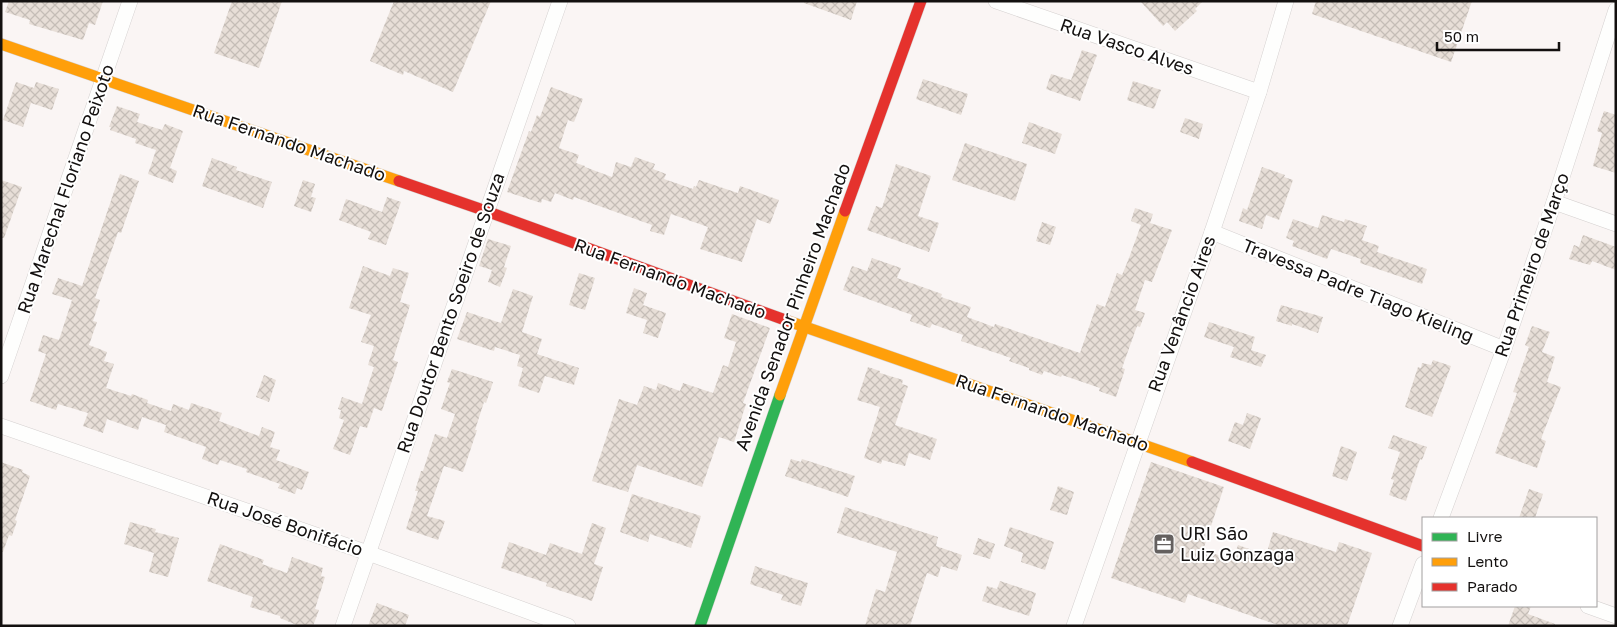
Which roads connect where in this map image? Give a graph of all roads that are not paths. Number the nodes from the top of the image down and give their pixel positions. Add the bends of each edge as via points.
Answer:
1 (130, 1) edge
2 (560, 1) edge
3 (921, 1) edge
4 (996, 1) edge
5 (1286, 1) edge
6 (1616, 10) edge
7 (1, 44) edge
8 (103, 79) junction
9 (1259, 92) junction
10 (1554, 202) junction
11 (486, 211) junction
12 (1616, 224) edge
13 (1212, 232) junction
14 (804, 327) junction
15 (1504, 349) junction
16 (1, 376) edge
17 (1, 426) edge
18 (1137, 442) junction
19 (1440, 517) edge
20 (1422, 546) edge
21 (368, 553) junction
22 (1422, 567) edge
23 (1591, 607) edge
24 (1616, 616) edge
25 (343, 626) edge
26 (568, 626) edge
27 (700, 626) edge
28 (1074, 626) edge
29 (1400, 626) edge

1 - 8 street, Rua Marechal Floriano Peixoto
2 - 11 street, Rua Doutor Bento Soeiro de Souza
3 - 14 street, Avenida Senador Pinheiro Machado
4 - 9 street, Rua Vasco Alves
5 - 9 street, Rua Venâncio Aires
6 - 10 street, Rua Primeiro de Março
7 - 8 street, Rua Fernando Machado
8 - 11 street, Rua Fernando Machado
8 - 16 street, Rua Marechal Floriano Peixoto
9 - 13 street, Rua Venâncio Aires
10 - 12 street
10 - 15 street, Rua Primeiro de Março
11 - 14 street, Rua Fernando Machado
11 - 21 street, Rua Doutor Bento Soeiro de Souza
13 - 15 street, Travessa Padre Tiago Kieling
13 - 18 street, Rua Venâncio Aires
14 - 18 street, Rua Fernando Machado
14 - 27 street, Avenida Senador Pinheiro Machado
15 - 19 street, Rua Primeiro de Março
17 - 21 street, Rua José Bonifácio
18 - 20 street, Rua Fernando Machado
18 - 28 street, Rua Venâncio Aires
21 - 25 street, Rua Doutor Bento Soeiro de Souza
21 - 26 street, Rua José Bonifácio
22 - 29 street
23 - 24 street

